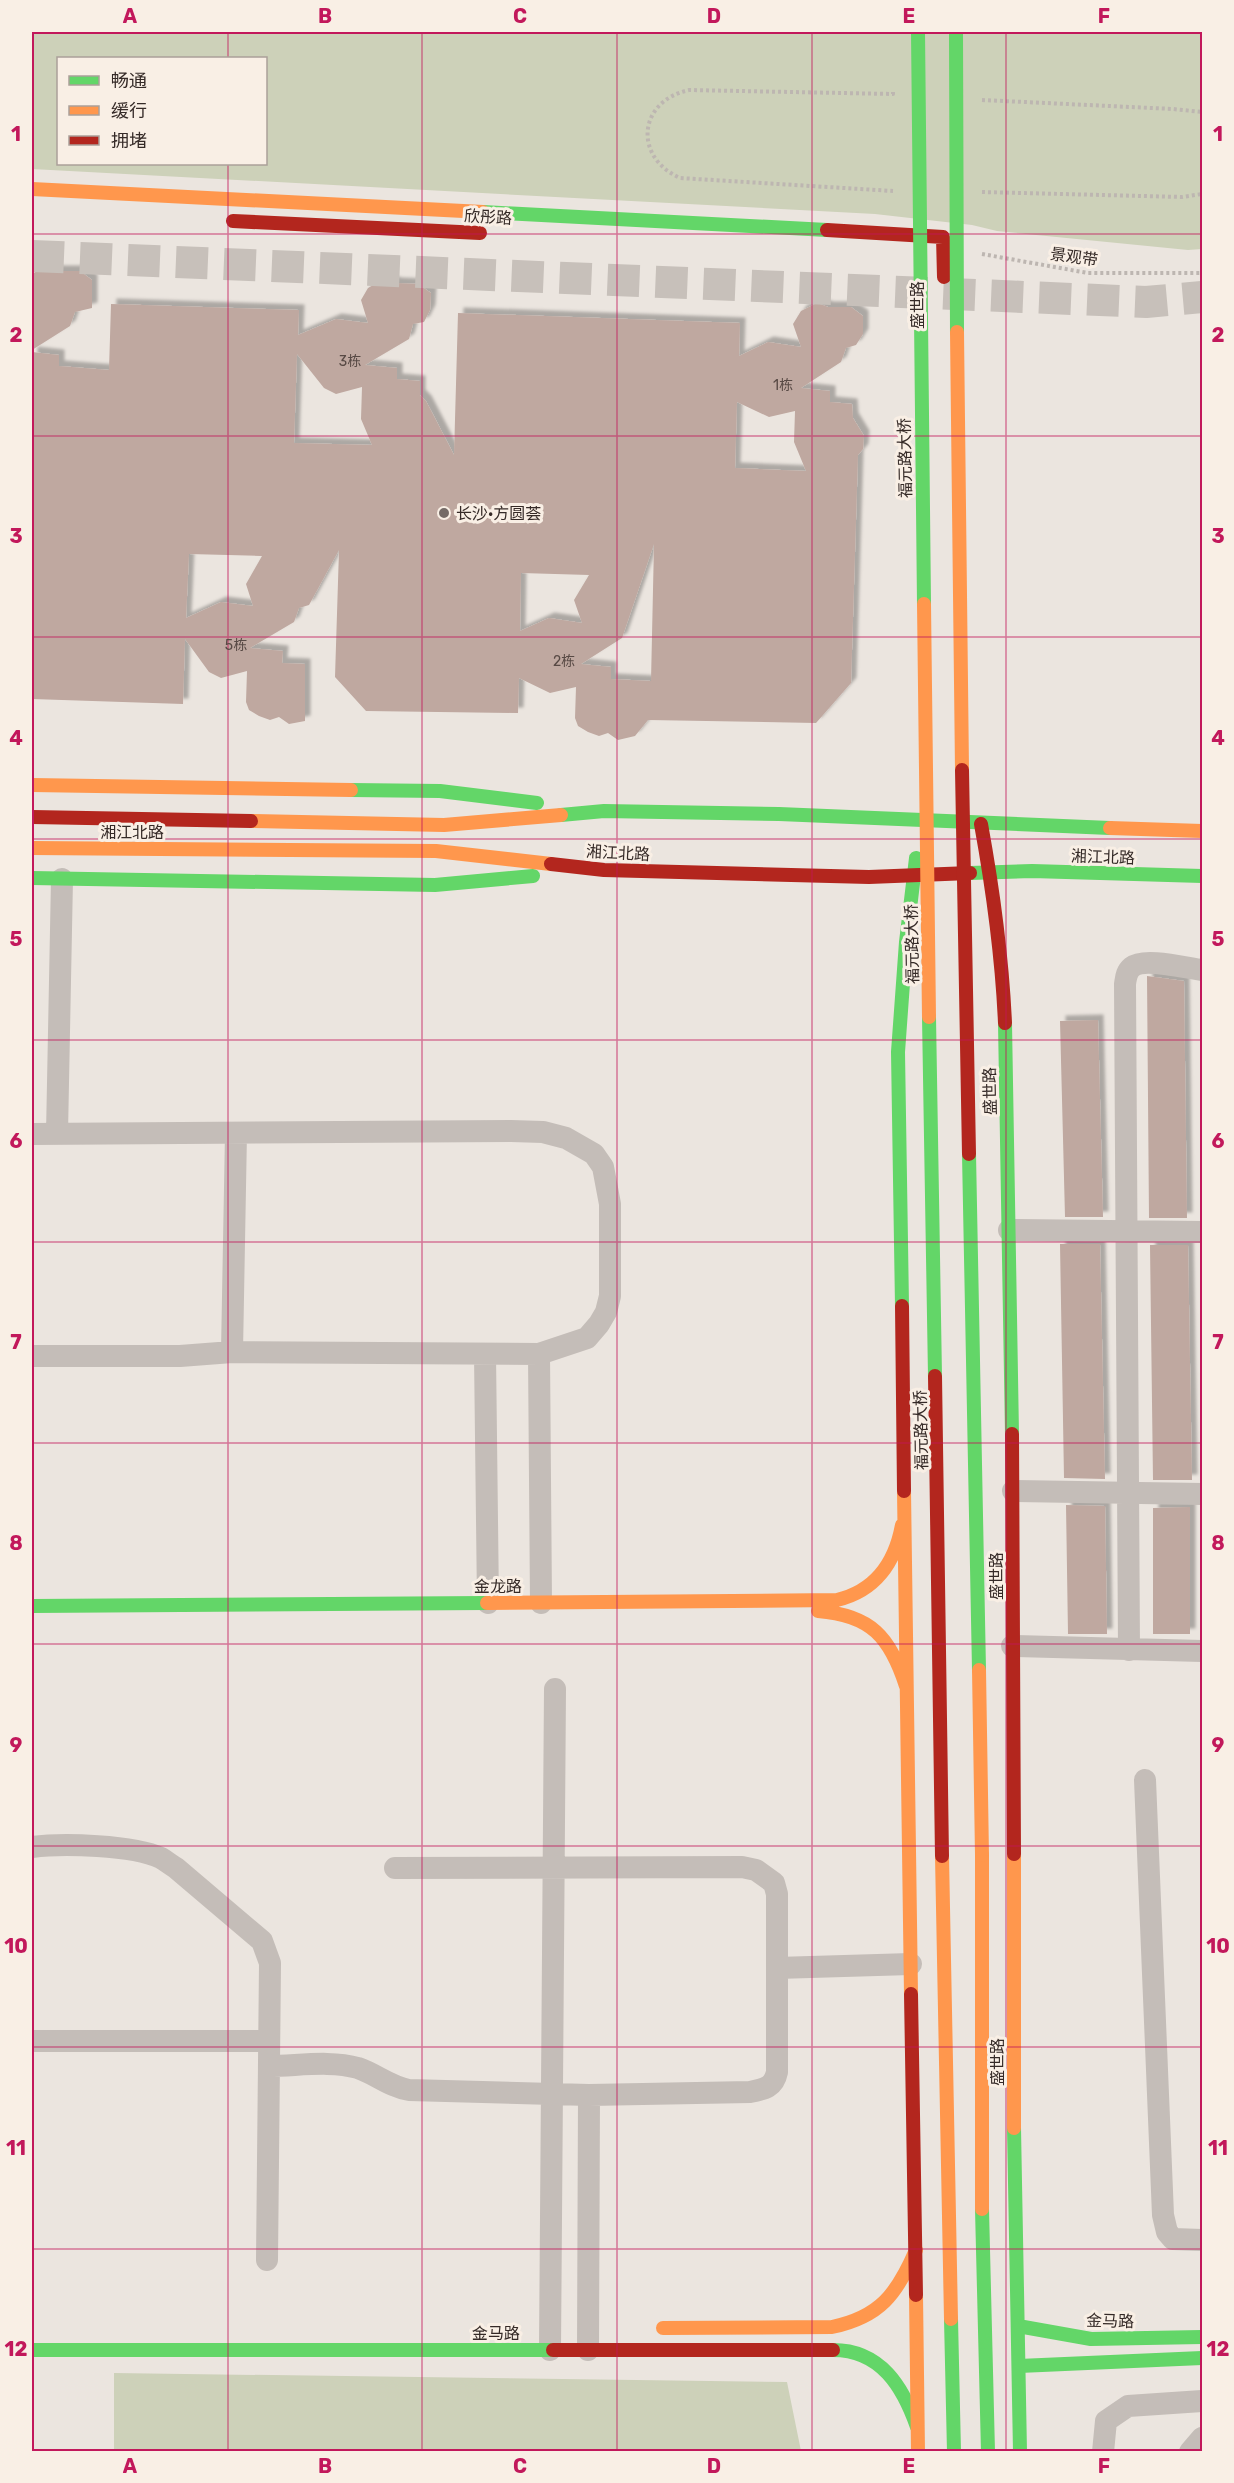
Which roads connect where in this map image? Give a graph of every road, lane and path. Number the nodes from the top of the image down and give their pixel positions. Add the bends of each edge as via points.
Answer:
1 (918, 32) edge
2 (956, 32) edge
3 (893, 84) dead end
4 (978, 100) dead end
5 (1203, 112) edge
6 (32, 189) edge
7 (893, 191) dead end
8 (976, 191) dead end
9 (1203, 194) edge
10 (220, 220) dead end
11 (489, 233) dead end
12 (938, 236) joint
13 (977, 253) dead end
14 (902, 255) dead end
15 (939, 257) junction
16 (1203, 273) edge
17 (939, 375) dead end
18 (933, 705) dead end
19 (956, 706) dead end
20 (32, 785) edge
21 (604, 811) junction
22 (978, 813) junction
23 (32, 817) edge
24 (921, 821) junction
25 (1203, 831) edge
26 (32, 848) edge
27 (604, 870) junction
28 (990, 873) junction
29 (914, 875) junction
30 (1203, 876) edge
31 (32, 878) edge
32 (62, 879) junction
33 (1203, 970) edge
34 (236, 1133) junction
35 (32, 1134) edge
36 (57, 1134) junction
37 (1009, 1230) junction
38 (1125, 1232) junction
39 (1203, 1232) edge
40 (231, 1352) junction
41 (485, 1354) junction
42 (539, 1354) junction
43 (32, 1356) edge
44 (1012, 1491) junction
45 (1127, 1494) junction
46 (1203, 1494) edge
47 (904, 1506) junction
48 (488, 1603) junction
49 (541, 1603) junction
50 (32, 1606) edge
51 (32, 1617) edge
52 (1012, 1646) junction
53 (1129, 1650) junction
54 (1203, 1651) edge
55 (907, 1687) junction
56 (555, 1689) dead end
57 (1145, 1780) dead end
58 (32, 1847) edge
59 (982, 1855) junction
60 (942, 1856) junction
61 (395, 1868) dead end
62 (553, 1868) junction
63 (911, 1964) junction
64 (777, 1968) junction
65 (996, 1996) dead end
66 (931, 2009) dead end
67 (32, 2041) edge
68 (269, 2041) junction
69 (1000, 2043) dead end
70 (269, 2066) junction
71 (926, 2068) dead end
72 (552, 2093) junction
73 (589, 2095) junction
74 (1014, 2183) junction
75 (916, 2197) junction
76 (1203, 2240) edge
77 (916, 2250) junction
78 (267, 2260) dead end
79 (1018, 2326) junction
80 (646, 2328) dead end
81 (568, 2334) junction
82 (1203, 2337) edge
83 (32, 2350) edge
84 (1203, 2358) edge
85 (1019, 2366) junction
86 (1203, 2401) edge
87 (918, 2429) junction
88 (1203, 2438) edge
89 (918, 2451) edge
90 (954, 2451) edge
91 (988, 2451) edge
92 (1020, 2451) edge
93 (1103, 2451) edge
94 (1190, 2451) edge

1 - 60 main road, 福元路大桥, bridge
2 - 59 main road, bridge via 967,1076
3 - 7 path via 893,94 689,90 662,102 648,129 654,158 664,171 680,178
4 - 5 path
6 - 12 main road, 欣彤路
8 - 9 path via 1182,197
10 - 11 main road, 欣彤路
12 - 15 main road, 盛世路
13 - 16 path, 景观带 via 1088,273
14 - 15 main road
15 - 17 main road, 盛世路
18 - 24 main road
19 - 22 main road, 盛世路
20 - 21 main road via 440,791
21 - 23 main road, 湘江北路 via 444,825
21 - 24 main road, 湘江北路
22 - 24 main road, 湘江北路
22 - 25 main road, 湘江北路
22 - 28 main road, 盛世路
24 - 29 main road
26 - 27 main road, 湘江北路 via 436,851
27 - 29 main road, 湘江北路
27 - 32 main road via 435,885
28 - 29 main road, 湘江北路
28 - 30 main road, 湘江北路
28 - 37 main road, 盛世路 via 1003,978
29 - 47 main road via 898,1052
31 - 32 main road
32 - 36 street
33 - 38 street via 1145,962 1127,973
34 - 36 street
34 - 40 street
34 - 42 street via 543,1132 566,1138 594,1154 603,1167 610,1204 610,1296 599,1324 587,1338
35 - 36 street
37 - 38 street
37 - 44 main road, 盛世路
38 - 39 street
38 - 45 street
40 - 41 street
40 - 43 street
41 - 42 street
41 - 48 street
42 - 49 street
44 - 45 street
44 - 52 main road, 盛世路
45 - 46 street
45 - 53 street
47 - 49 main road, 金龙路 via 898,1545 890,1562 869,1587 851,1598
47 - 55 main road
48 - 49 main road, 金龙路
48 - 50 main road, 金龙路
51 - 55 main road, 金龙路 via 836,1611 864,1620 882,1636 896,1657
52 - 53 street
52 - 74 main road, 盛世路
53 - 54 street
55 - 63 main road
56 - 62 street
57 - 76 street via 1163,2215 1173,2239
58 - 68 street via 132,1850 161,1858 176,1868 262,1941 270,1963
59 - 65 main road
59 - 91 main road via 981,2186
60 - 66 main road
60 - 90 main road
61 - 62 street
62 - 64 street via 756,1870 774,1882 777,1894
62 - 72 street
63 - 64 street
63 - 75 main road
64 - 73 street via 777,2072 775,2081 766,2089
67 - 68 street
68 - 70 street
69 - 74 main road
70 - 72 street via 344,2065 409,2090
70 - 78 street
71 - 75 main road
72 - 73 street
72 - 81 street
73 - 81 street
74 - 79 main road, 盛世路
75 - 77 main road
77 - 80 main road via 901,2282 881,2308 853,2324
77 - 87 main road
79 - 82 main road, 金马路 via 1091,2339
79 - 85 main road, 盛世路
81 - 83 main road, 金马路
81 - 87 main road, 金马路 via 855,2352 876,2362 894,2378 905,2393
84 - 85 main road
85 - 92 main road, 盛世路
86 - 93 street via 1128,2406 1106,2421
87 - 89 main road
88 - 94 street

